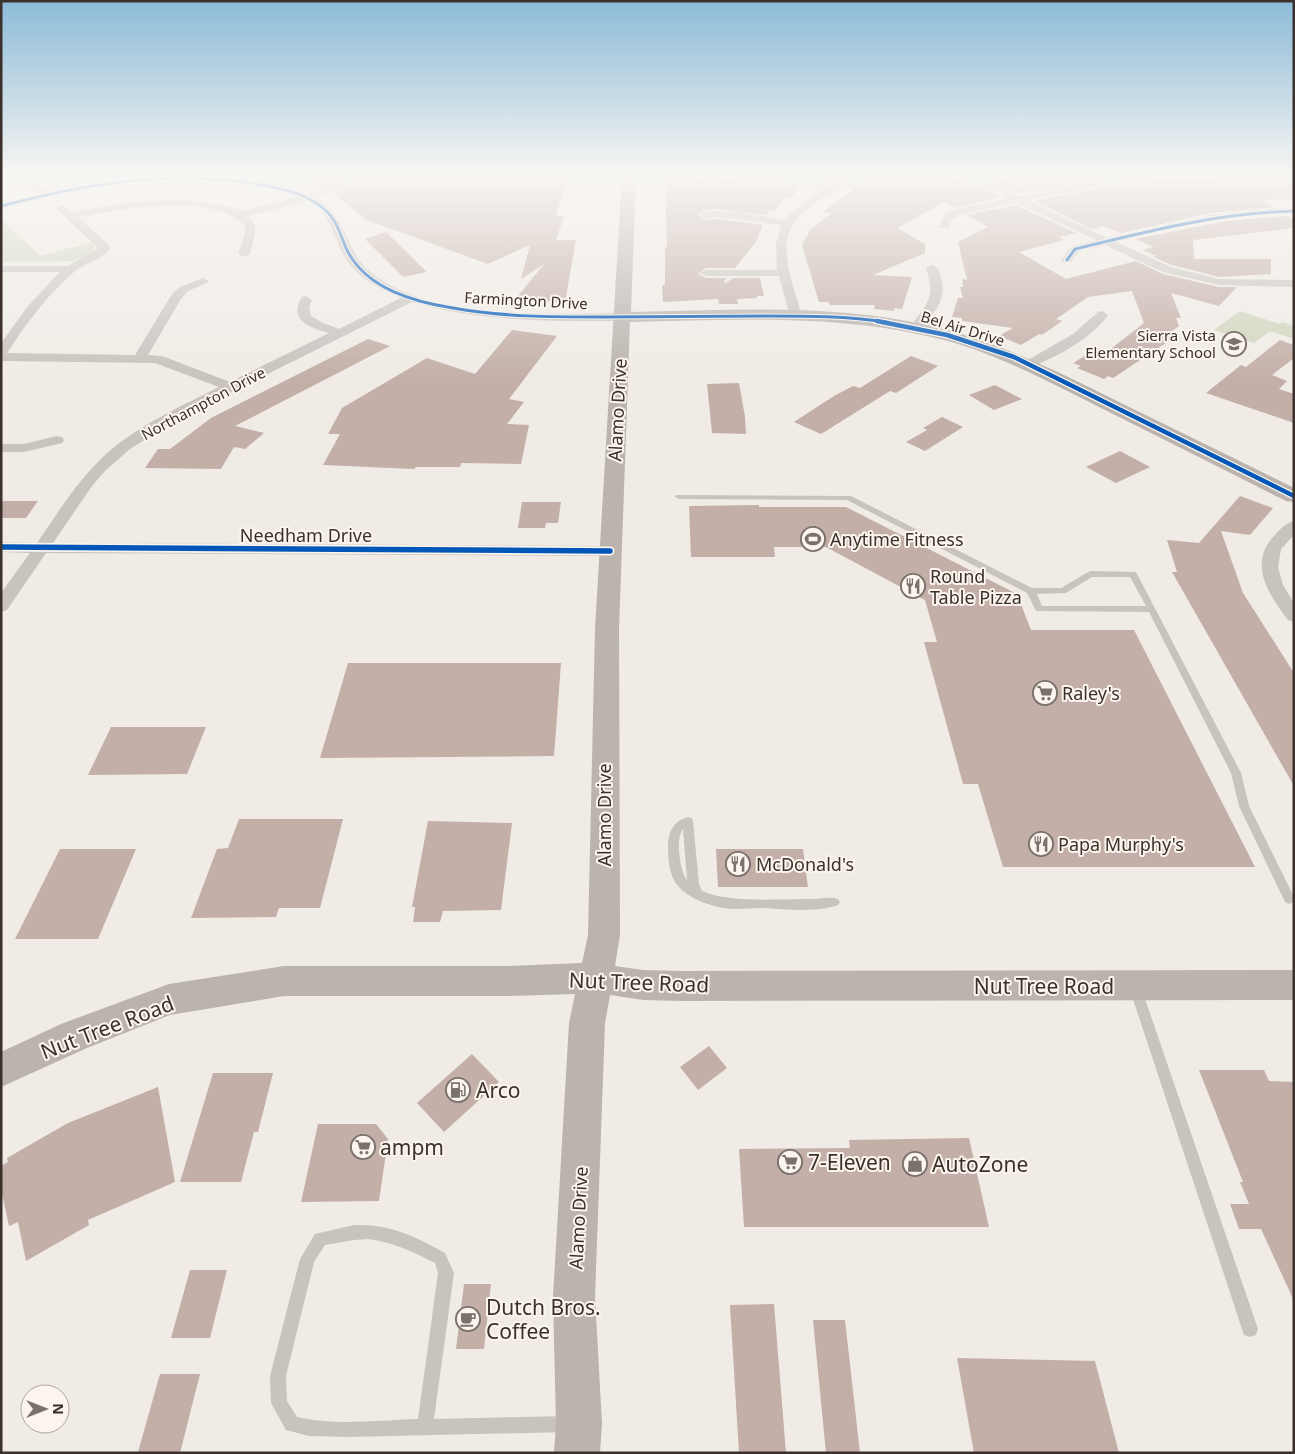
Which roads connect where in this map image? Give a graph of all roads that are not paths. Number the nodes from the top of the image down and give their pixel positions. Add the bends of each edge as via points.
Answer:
1 (103, 244) edge
2 (247, 244) edge
3 (345, 244) edge
4 (626, 244) edge
5 (783, 244) edge
6 (1098, 244) edge
7 (1109, 244) edge
8 (244, 254) dead end
9 (1067, 260) dead end
10 (932, 268) dead end
11 (1, 269) edge
12 (71, 269) junction
13 (706, 273) dead end
14 (783, 273) junction
15 (203, 281) dead end
16 (1294, 284) edge
17 (411, 298) junction
18 (306, 300) dead end
19 (1102, 315) dead end
20 (796, 316) junction
21 (622, 317) junction
22 (916, 326) junction
23 (341, 333) junction
24 (1, 353) edge
25 (1, 357) edge
26 (140, 358) junction
27 (1028, 364) junction
28 (231, 387) junction
29 (57, 440) dead end
30 (1, 448) edge
31 (1294, 496) edge
32 (679, 497) dead end
33 (1294, 526) edge
34 (1, 547) edge
35 (41, 547) junction
36 (610, 551) junction
37 (1032, 590) junction
38 (1, 606) edge
39 (1152, 609) junction
40 (1294, 616) edge
41 (698, 894) junction
42 (1289, 899) dead end
43 (834, 902) dead end
44 (594, 978) junction
45 (1294, 985) edge
46 (1135, 986) junction
47 (1, 1070) edge
48 (1250, 1329) dead end
49 (425, 1426) junction
50 (578, 1438) edge

1 - 12 street via 104,250
2 - 8 street
3 - 17 street, Farmington Drive via 359,268 383,286
4 - 21 main road, Alamo Drive
5 - 14 street
6 - 9 street via 1075,250
7 - 16 street via 1141,260 1187,276 1219,282
10 - 22 street via 939,292 935,303
11 - 12 street
12 - 24 street via 21,322
13 - 14 street
14 - 20 street
15 - 26 street via 184,289 176,297
17 - 21 street, Farmington Drive via 485,313
17 - 23 street, Northampton Drive
18 - 23 street via 301,312 308,320
19 - 27 street via 1080,335
20 - 21 main road, Bel Air Drive
20 - 22 main road, Bel Air Drive via 864,319
21 - 36 main road, Alamo Drive
22 - 27 main road, Bel Air Drive via 966,339
23 - 28 street, Northampton Drive
25 - 26 street
26 - 28 street via 157,359
27 - 31 main road, Bel Air Drive
28 - 35 street, Northampton Drive via 153,427 113,456 87,483
29 - 30 street via 24,448
32 - 37 lane via 848,498
33 - 40 street via 1273,547 1269,562 1271,578
34 - 35 street, Needham Drive
35 - 36 street, Needham Drive via 80,550
35 - 38 street, Northampton Drive
36 - 44 main road, Alamo Drive via 604,935
37 - 39 lane via 1039,609
37 - 39 lane via 1063,591 1090,574 1133,574
39 - 42 lane via 1236,773 1244,806
41 - 41 lane via 681,882 676,871 674,834 688,821 693,884
41 - 43 lane via 724,903
44 - 46 main road, Nut Tree Road via 643,985 682,986
44 - 47 main road, Nut Tree Road via 284,981 210,992 169,1000 121,1016
44 - 50 main road, Alamo Drive via 587,1023 574,1297
45 - 46 main road, Nut Tree Road
46 - 48 lane
49 - 49 lane via 310,1428 292,1424 279,1403 278,1376 306,1259 320,1239 348,1232 387,1233 440,1258 446,1273
49 - 50 lane

